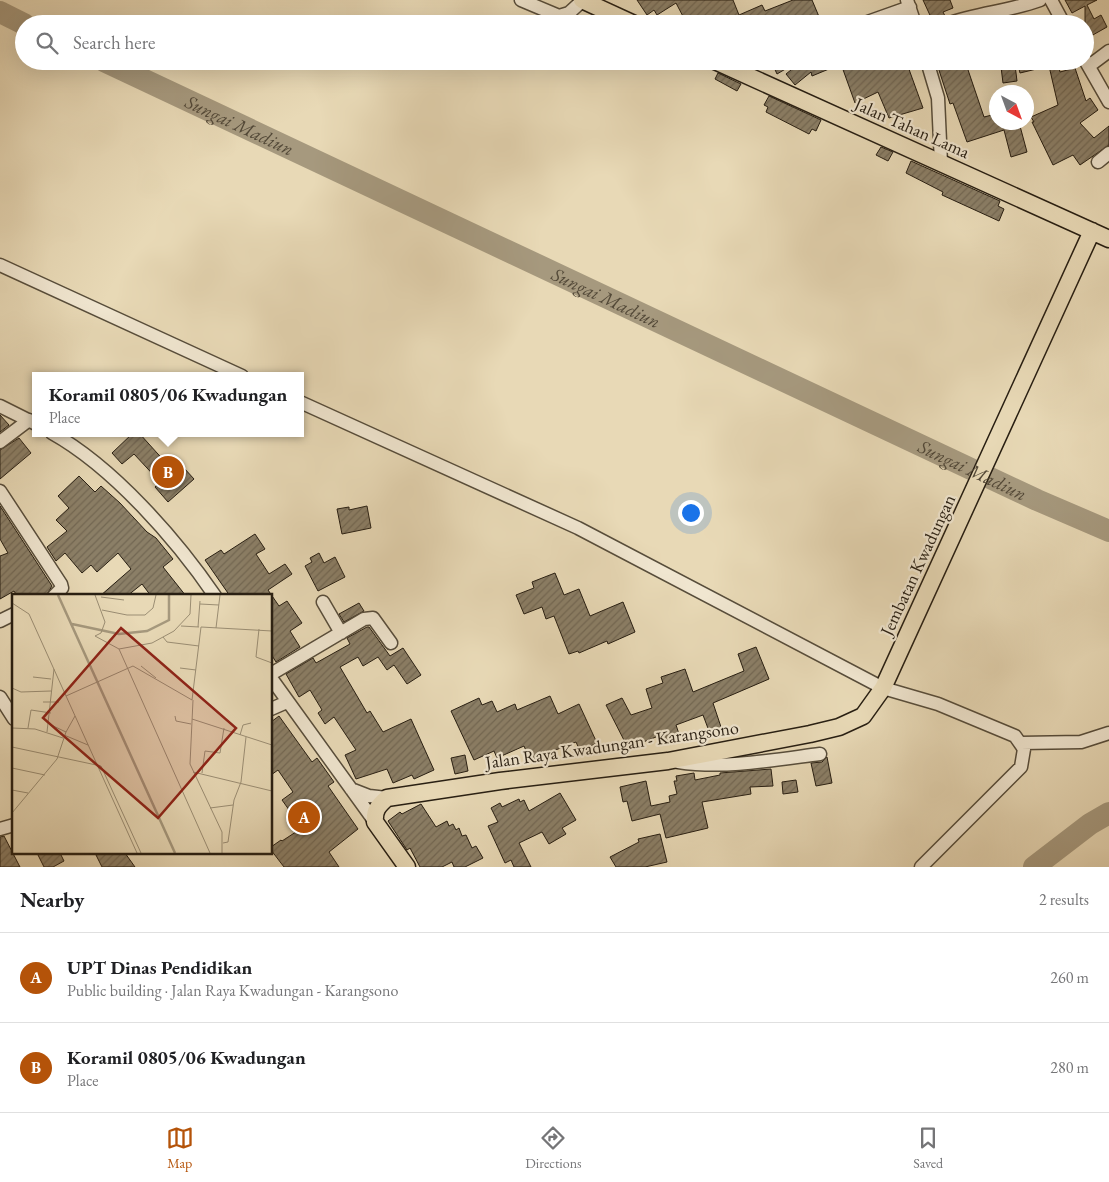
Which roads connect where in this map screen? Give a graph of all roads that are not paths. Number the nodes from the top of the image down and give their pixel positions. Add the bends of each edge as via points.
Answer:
1 (521, 0) edge
2 (582, 0) edge
3 (1040, 0) edge
4 (1051, 0) edge
5 (908, 3) edge
6 (557, 15) edge
7 (562, 15) edge
8 (614, 15) edge
9 (882, 15) edge
10 (912, 15) edge
11 (981, 15) edge
12 (1059, 15) edge
13 (1109, 51) edge
14 (1094, 59) edge
15 (734, 70) edge
16 (930, 70) edge
17 (1091, 70) edge
18 (1109, 102) edge
19 (1109, 153) edge
20 (1098, 162) dead end
21 (941, 163) junction
22 (1092, 231) junction
23 (1109, 239) edge
24 (0, 265) edge
25 (233, 372) edge
26 (304, 404) edge
27 (0, 406) edge
28 (32, 422) edge
29 (58, 437) edge
30 (0, 442) edge
31 (0, 491) edge
32 (56, 594) edge
33 (214, 594) edge
34 (323, 602) dead end
35 (12, 615) edge
36 (0, 621) edge
37 (341, 633) junction
38 (391, 643) dead end
39 (894, 664) joint
40 (272, 673) edge
41 (272, 680) edge
42 (884, 688) junction
43 (0, 697) edge
44 (287, 702) junction
45 (272, 709) edge
46 (12, 716) edge
47 (1109, 733) edge
48 (1021, 743) junction
49 (820, 754) dead end
50 (668, 761) junction
51 (350, 788) junction
52 (387, 798) junction
53 (375, 822) junction
54 (407, 867) edge
55 (921, 867) edge

1 - 6 street
2 - 7 street
2 - 8 main road
3 - 11 street via 1016,9
4 - 12 street
5 - 9 street
5 - 10 street
13 - 14 street
15 - 21 main road, Jalan Tahan Lama
16 - 21 street via 938,98
17 - 18 street
19 - 20 street
21 - 22 main road, Jalan Tahan Lama
22 - 23 main road, Jalan Tahan Lama
22 - 39 main road, Jembatan Kwadungan
24 - 25 street
26 - 42 street via 578,528
27 - 28 street
28 - 30 street
29 - 33 street via 128,492 189,560
31 - 32 street via 61,584 62,588
34 - 37 street
35 - 36 street
37 - 38 street via 364,618 373,618
37 - 40 street
39 - 42 main road, Jalan Raya Kwadungan - Karangsono
41 - 44 street
42 - 48 street via 938,704 1015,736
42 - 50 main road, Jalan Raya Kwadungan - Karangsono via 863,716 839,727
43 - 46 street
44 - 45 street
44 - 51 street
47 - 48 street via 1081,742
48 - 55 street via 1025,756 1021,767
49 - 50 street via 751,763 698,765
50 - 52 main road, Jalan Raya Kwadungan - Karangsono via 519,778
51 - 52 street via 370,796
51 - 53 street
52 - 53 main road via 377,806
53 - 54 main road

